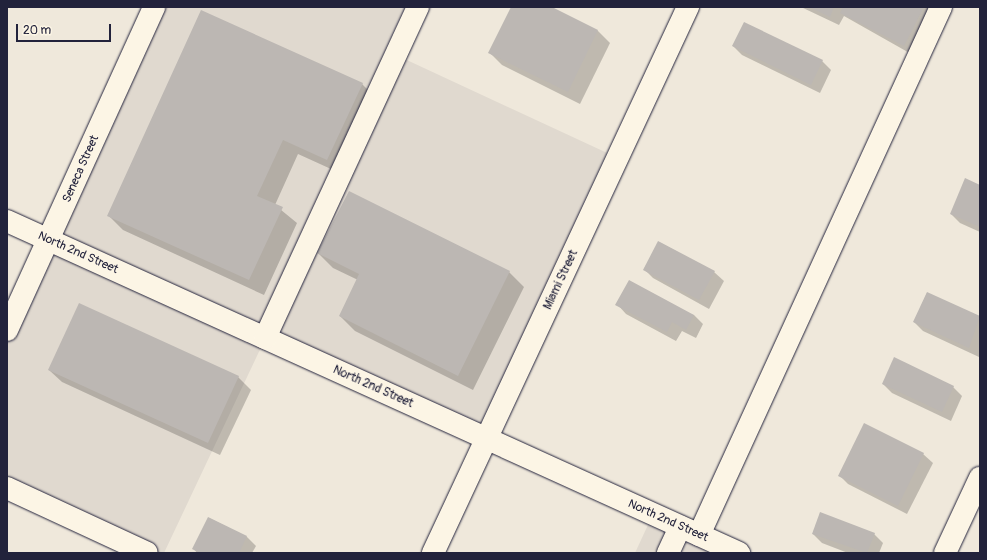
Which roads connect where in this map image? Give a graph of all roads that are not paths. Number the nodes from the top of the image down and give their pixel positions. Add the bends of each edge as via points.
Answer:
1 (154, 7) edge
2 (418, 7) edge
3 (688, 7) edge
4 (941, 7) edge
5 (7, 221) edge
6 (49, 240) junction
7 (7, 330) edge
8 (265, 338) junction
9 (487, 439) junction
10 (980, 478) edge
11 (7, 488) edge
12 (689, 531) junction
13 (147, 553) edge
14 (433, 553) edge
15 (668, 553) edge
16 (739, 553) edge
17 (945, 553) edge

1 - 6 street, Seneca Street
2 - 8 street
3 - 9 street, Miami Street
4 - 12 street
5 - 6 street, North 2nd Street
6 - 7 street, Seneca Street
6 - 8 street, North 2nd Street
8 - 9 street, North 2nd Street
9 - 12 street, North 2nd Street
9 - 14 street, Miami Street
10 - 17 street
11 - 13 street
12 - 15 street
12 - 16 street, North 2nd Street

